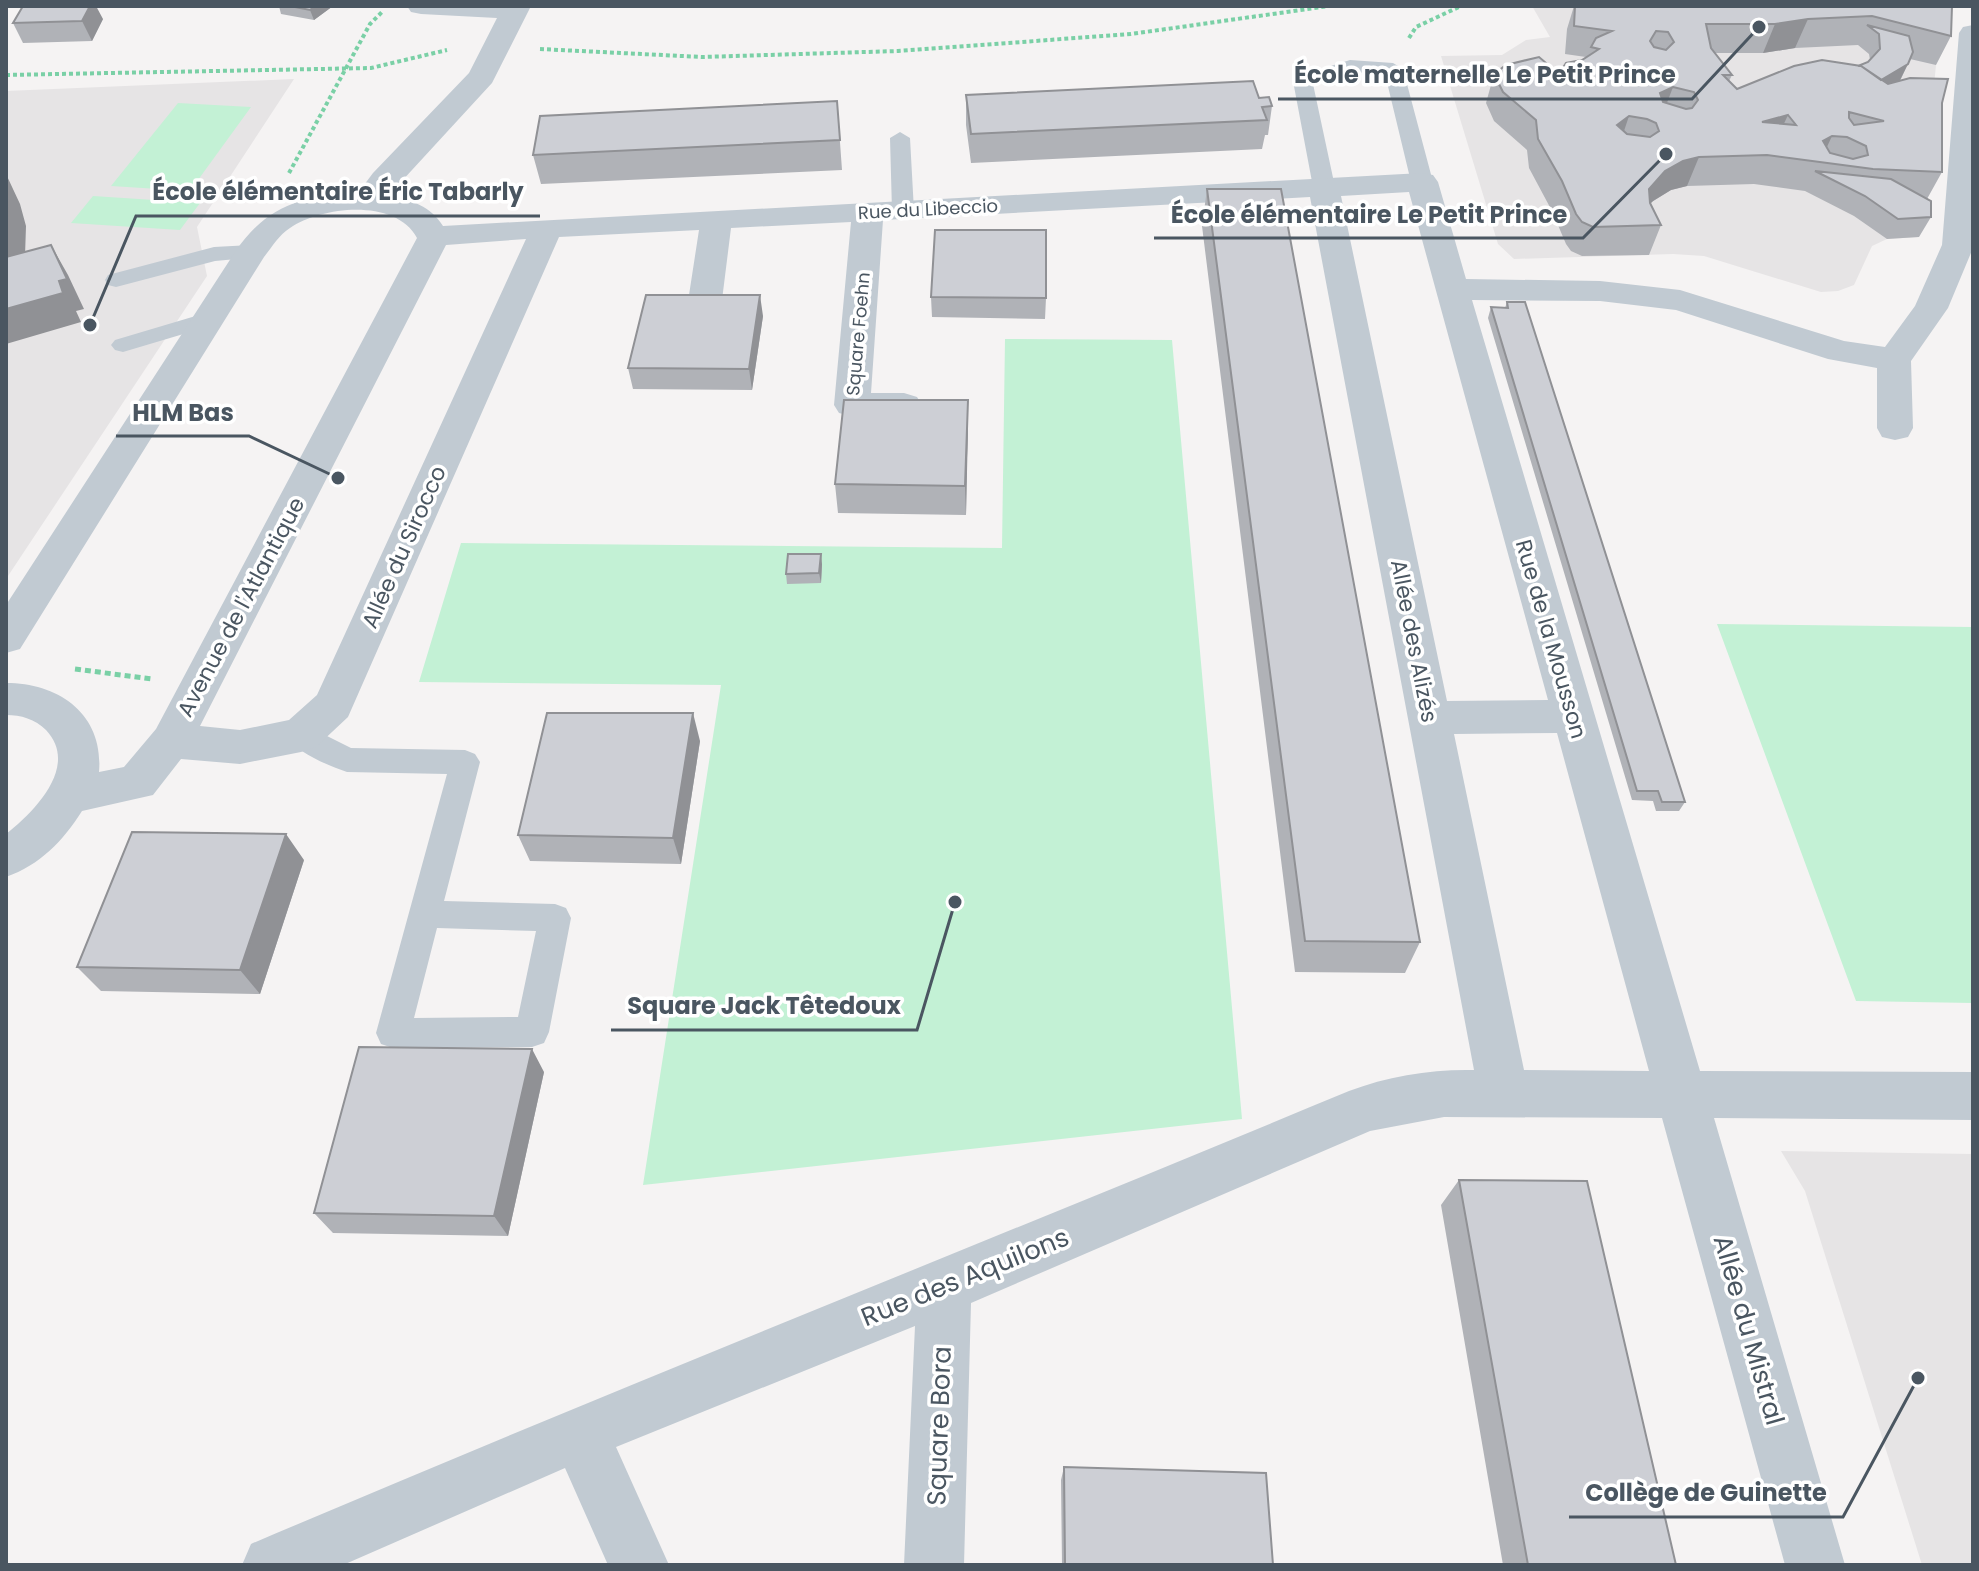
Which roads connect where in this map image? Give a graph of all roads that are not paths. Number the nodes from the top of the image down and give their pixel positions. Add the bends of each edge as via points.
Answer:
1 (421, 6) edge
2 (515, 8) edge
3 (1973, 33) edge
4 (900, 138) dead end
5 (1422, 182) junction
6 (1324, 187) junction
7 (367, 203) junction
8 (903, 211) junction
9 (868, 212) junction
10 (716, 220) junction
11 (547, 228) junction
12 (433, 238) junction
13 (251, 252) junction
14 (116, 280) dead end
15 (1452, 289) junction
16 (704, 308) edge
17 (209, 319) junction
18 (123, 345) dead end
19 (1894, 360) junction
20 (937, 405) edge
21 (1895, 428) dead end
22 (6, 638) edge
23 (6, 699) edge
24 (1573, 716) junction
25 (1429, 718) junction
26 (301, 735) junction
27 (171, 741) junction
28 (71, 795) junction
29 (6, 858) edge
30 (425, 914) junction
31 (1504, 1094) junction
32 (1680, 1096) junction
33 (1973, 1096) edge
34 (944, 1287) junction
35 (579, 1433) junction
36 (272, 1565) edge
37 (639, 1565) edge
38 (934, 1565) edge
39 (1815, 1565) edge

1 - 2 street via 484,12
2 - 7 street via 482,77
3 - 19 street via 1958,245 1931,308
4 - 8 lane
5 - 6 street, Rue du Libeccio
5 - 6 lane via 1393,69 1350,66 1303,81
5 - 15 street, Rue de la Mousson
6 - 8 street, Rue du Libeccio
6 - 25 street, Allée des Alizés
7 - 12 street via 407,209 431,228
7 - 13 street via 326,203 280,220
8 - 9 street, Rue du Libeccio
9 - 10 street, Rue du Libeccio
9 - 20 street, Square Foehn via 852,405
10 - 11 street, Rue du Libeccio
10 - 16 street
11 - 12 street, Rue du Libeccio
11 - 26 street, Allée du Sirocco via 333,705
12 - 27 street, Avenue de l'Atlantique
13 - 14 lane via 214,254
13 - 17 street
15 - 19 street via 1600,291 1680,300 1840,351
15 - 24 street, Rue de la Mousson
17 - 18 lane
17 - 22 street
19 - 21 street
23 - 28 street via 45,706 69,724 80,750
24 - 25 street
24 - 32 street, Rue de la Mousson
25 - 31 street, Allée des Alizés
26 - 27 street via 240,747
26 - 30 lane via 347,760 465,762
27 - 28 street, Avenue de l'Atlantique via 137,782
28 - 29 street via 47,827
30 - 30 lane via 393,1033 532,1032 555,918
31 - 32 street, Rue des Aquilons
31 - 34 street, Rue des Aquilons via 1444,1093 1367,1108
32 - 33 street, Rue des Aquilons
32 - 39 street, Allée du Mistral
34 - 35 street, Rue des Aquilons
34 - 38 street, Square Bora
35 - 36 street, Rue des Aquilons
35 - 37 street

